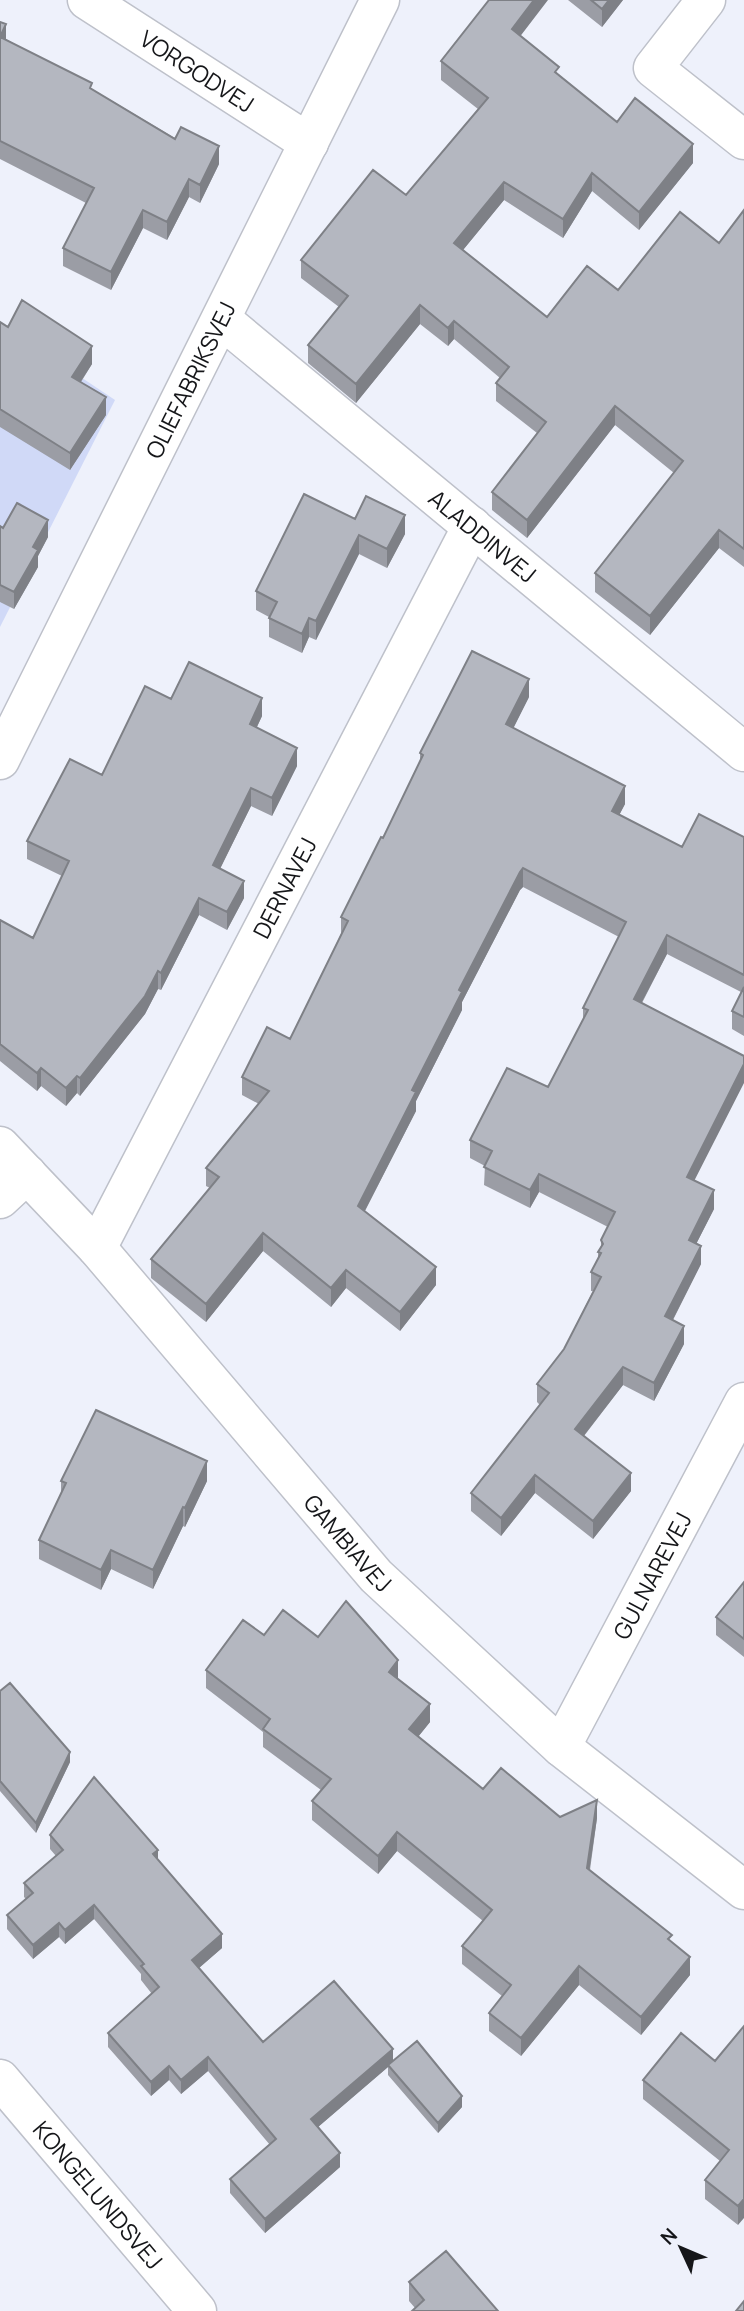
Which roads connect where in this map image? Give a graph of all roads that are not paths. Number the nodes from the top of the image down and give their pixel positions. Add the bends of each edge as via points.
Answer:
1 (87, 0) edge
2 (380, 0) edge
3 (706, 0) edge
4 (744, 140) edge
5 (309, 143) junction
6 (221, 319) junction
7 (472, 526) junction
8 (744, 752) edge
9 (0, 760) edge
10 (0, 1146) edge
11 (13, 1187) edge
12 (97, 1248) junction
13 (744, 1402) edge
14 (561, 1748) junction
15 (744, 1890) edge
16 (0, 2080) edge
17 (197, 2311) edge

1 - 5 street, VORGODVEJ
2 - 5 street, OLIEFABRIKSVEJ
3 - 4 street via 653,68
5 - 6 street, OLIEFABRIKSVEJ
6 - 7 street, ALADDINVEJ
6 - 9 street, OLIEFABRIKSVEJ
7 - 8 street, ALADDINVEJ
7 - 12 street, DERNAVEJ
10 - 11 street, GAMBIAVEJ
11 - 12 street, GAMBIAVEJ
12 - 14 street, GAMBIAVEJ via 376,1576
13 - 14 street, GULNAREVEJ
14 - 15 street, GAMBIAVEJ
16 - 17 street, KONGELUNDSVEJ

